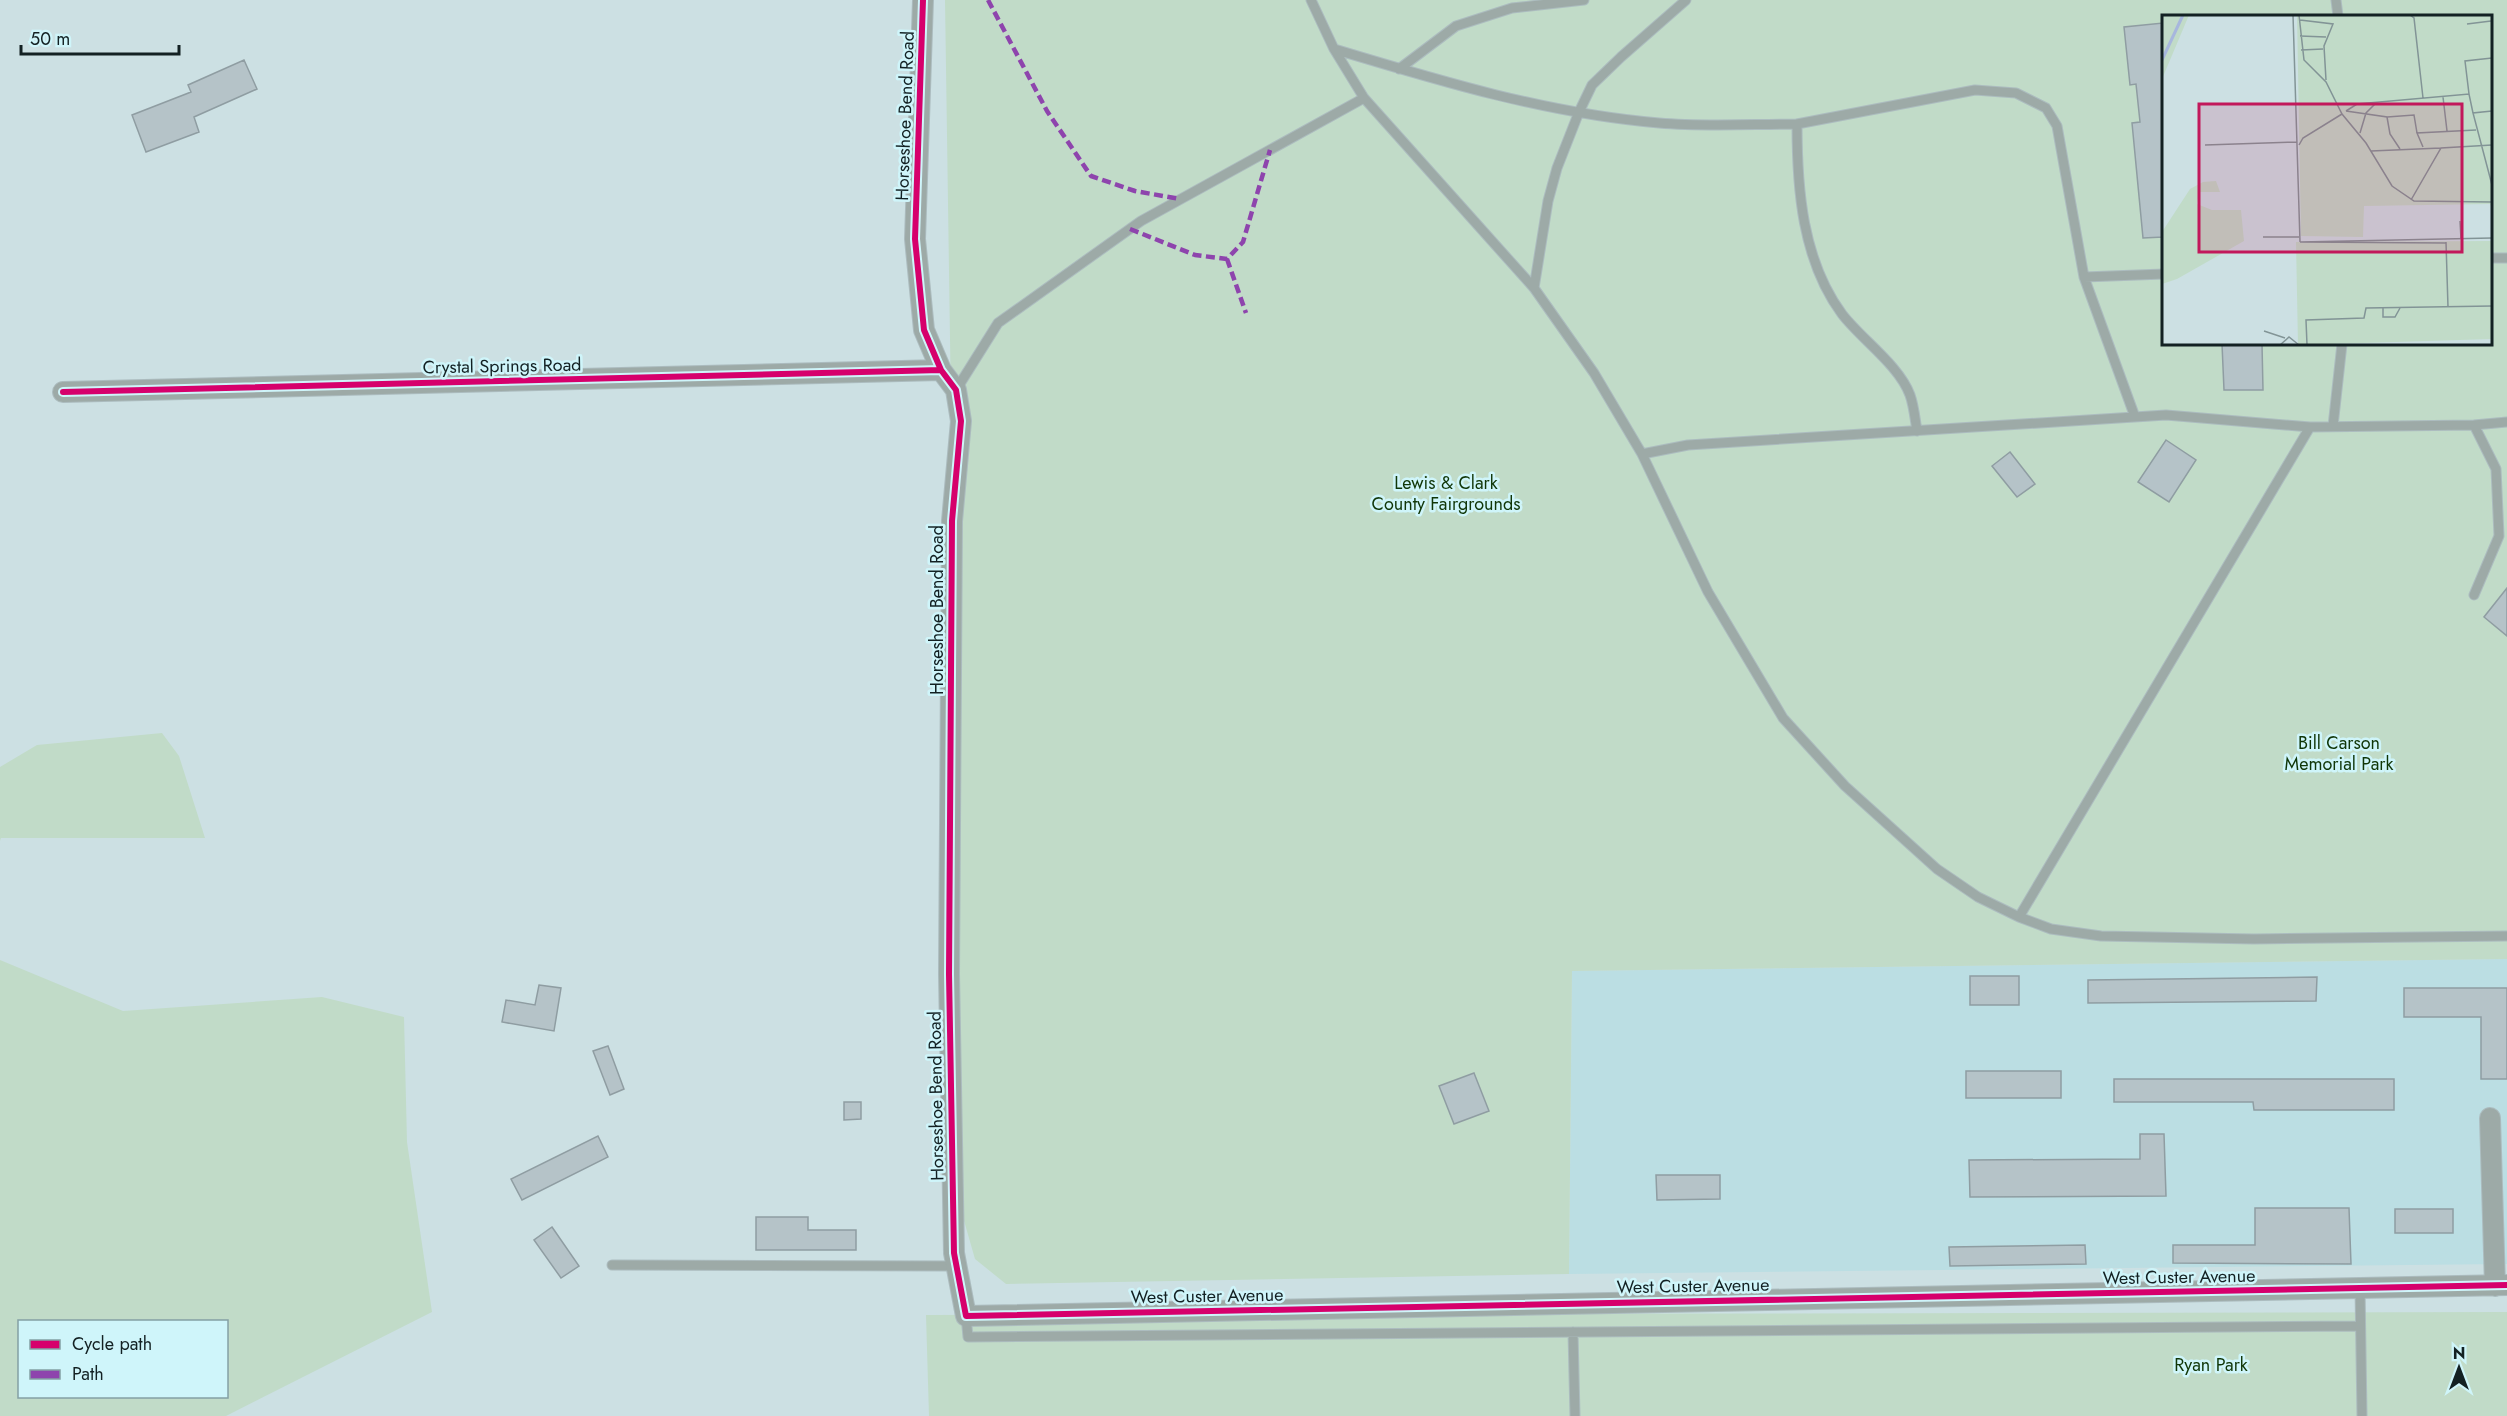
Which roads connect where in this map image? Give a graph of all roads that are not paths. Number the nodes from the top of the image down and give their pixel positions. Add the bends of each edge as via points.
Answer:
1 (923, 0) edge
2 (1311, 0) edge
3 (1584, 0) edge
4 (1686, 0) edge
5 (2336, 0) edge
6 (2338, 15) edge
7 (1334, 50) junction
8 (1399, 69) junction
9 (1364, 98) junction
10 (1579, 112) junction
11 (1797, 124) junction
12 (2162, 274) edge
13 (2084, 277) junction
14 (1534, 288) junction
15 (2342, 345) edge
16 (941, 370) junction
17 (956, 390) junction
18 (63, 392) dead end
19 (2135, 417) junction
20 (2507, 422) edge
21 (2474, 425) junction
22 (2333, 426) junction
23 (2310, 427) junction
24 (1917, 431) junction
25 (1642, 454) junction
26 (2474, 595) dead end
27 (2019, 916) junction
28 (2507, 936) edge
29 (2490, 1118) dead end
30 (612, 1266) dead end
31 (956, 1266) junction
32 (2501, 1286) edge
33 (2360, 1288) junction
34 (966, 1316) junction
35 (2360, 1326) junction
36 (1573, 1332) junction
37 (1575, 1416) edge
38 (2362, 1416) edge

1 - 16 street, Horseshoe Bend Road via 915,239 924,330
2 - 7 lane
3 - 8 lane via 1512,8 1456,26
4 - 10 lane via 1592,86
5 - 6 lane
7 - 8 lane
7 - 9 lane
8 - 10 lane
9 - 14 lane
9 - 17 lane via 1141,221 998,323
10 - 11 lane via 1660,123
10 - 14 lane via 1548,201
11 - 13 lane via 1975,90 2016,93 2046,108 2057,126
11 - 24 lane via 1806,236 1825,286 1842,314 1895,371 1909,392
12 - 13 lane
13 - 19 lane
14 - 25 lane via 1594,373
15 - 22 lane
16 - 17 street, Horseshoe Bend Road
16 - 18 street, Crystal Springs Road
17 - 31 street, Horseshoe Bend Road via 962,421 952,533 949,974
19 - 23 lane via 2166,415
19 - 24 lane
20 - 21 lane
21 - 22 lane
21 - 26 lane via 2496,469 2499,536
22 - 23 lane
23 - 27 lane
24 - 25 lane via 1688,445
25 - 27 lane via 1708,592 1783,718 1845,786 1936,869 1978,897
27 - 28 lane via 2051,929 2101,936
29 - 32 street
30 - 31 lane
31 - 34 street
32 - 33 street, West Custer Avenue
33 - 34 street, West Custer Avenue
33 - 35 lane
34 - 36 lane via 968,1337
35 - 36 lane
35 - 38 lane
36 - 37 lane

